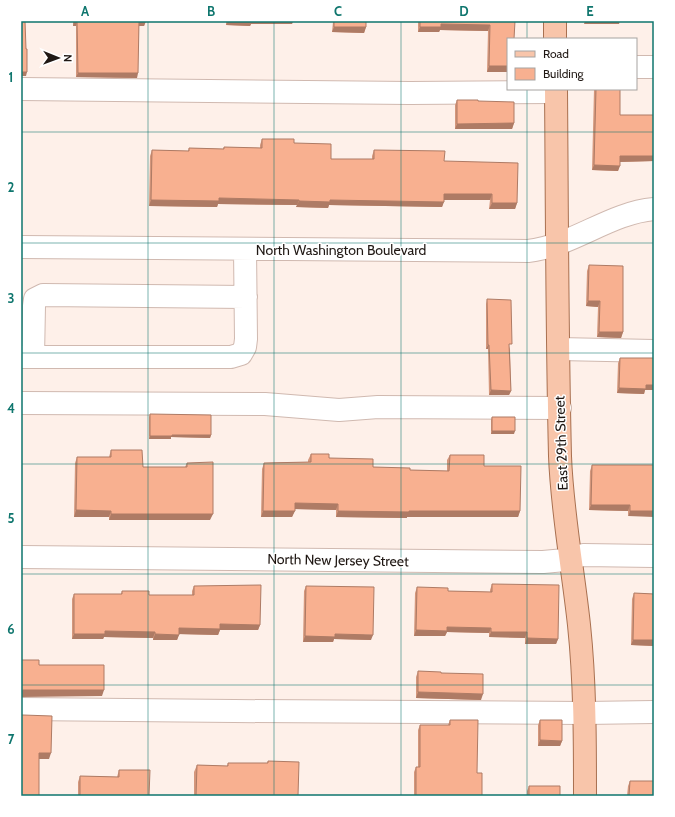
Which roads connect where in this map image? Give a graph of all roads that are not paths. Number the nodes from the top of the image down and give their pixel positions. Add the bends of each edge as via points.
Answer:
1 (555, 21) edge
2 (555, 38) edge
3 (637, 67) edge
4 (654, 67) edge
5 (21, 89) edge
6 (556, 91) edge
7 (654, 209) edge
8 (557, 245) junction
9 (21, 247) edge
10 (245, 249) junction
11 (246, 298) junction
12 (559, 349) junction
13 (654, 351) edge
14 (27, 357) edge
15 (21, 403) edge
16 (560, 408) junction
17 (654, 556) edge
18 (21, 557) edge
19 (570, 558) junction
20 (21, 709) edge
21 (654, 712) edge
22 (585, 713) junction
23 (585, 796) edge

1 - 2 main road
3 - 4 street
5 - 6 street via 410,93
6 - 8 main road, East 29th Street
7 - 8 street, North Washington Boulevard via 624,216
8 - 10 street, North Washington Boulevard via 522,252
8 - 12 main road, East 29th Street
9 - 10 street, North Washington Boulevard
10 - 11 street
11 - 14 street via 43,295 35,299
11 - 14 street via 245,346 241,354 231,357
12 - 13 street
12 - 16 main road, East 29th Street
15 - 16 street via 265,404 340,410
16 - 19 main road, East 29th Street via 560,456
17 - 19 street, North New Jersey Street via 592,555
18 - 19 street, North New Jersey Street via 543,562
19 - 22 main road, East 29th Street
20 - 22 street
21 - 22 street
22 - 23 main road, East 29th Street

